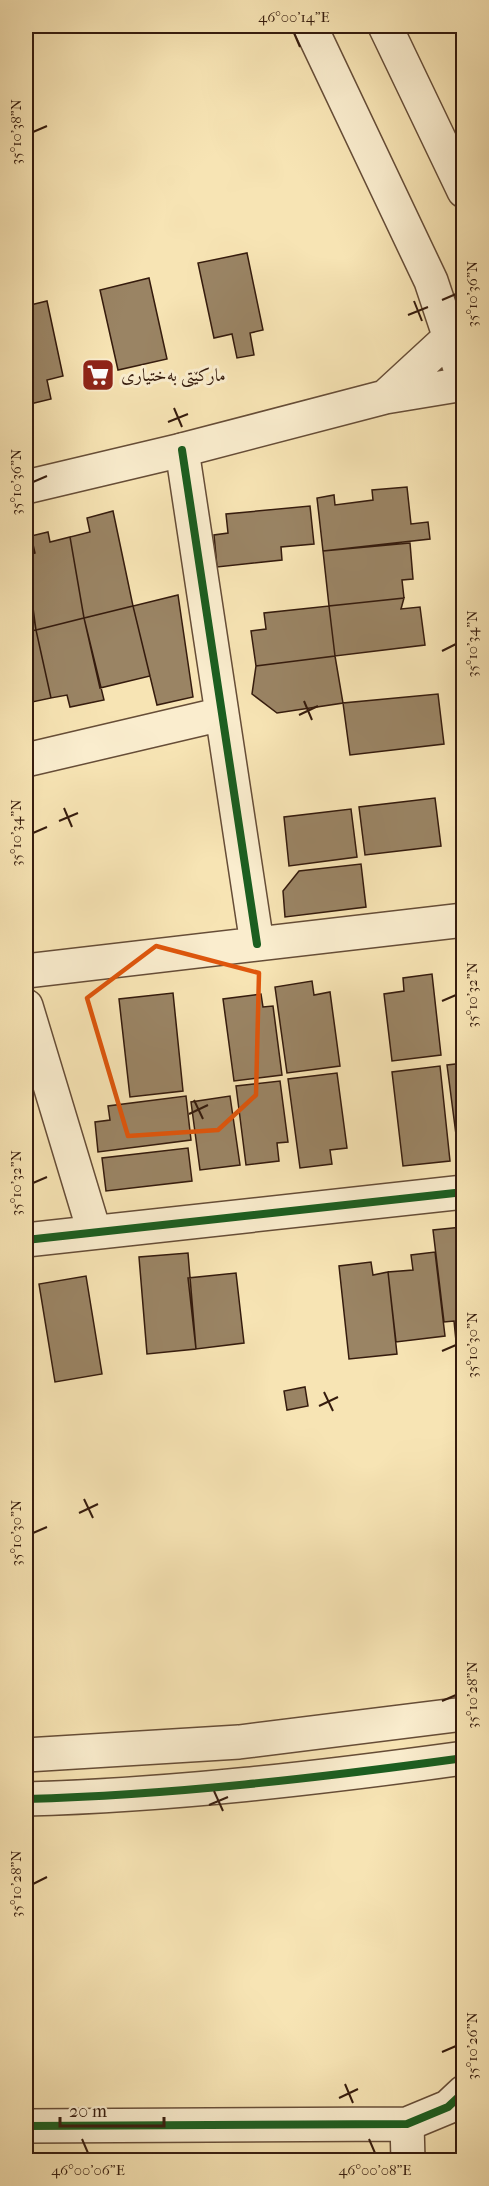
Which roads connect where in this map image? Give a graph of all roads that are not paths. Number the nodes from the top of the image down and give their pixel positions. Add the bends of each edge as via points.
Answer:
1 (310, 26) edge
2 (385, 26) edge
3 (464, 190) edge
4 (456, 336) edge
5 (464, 382) edge
6 (385, 397) junction
7 (182, 450) junction
8 (26, 487) edge
9 (222, 714) junction
10 (26, 760) edge
11 (464, 920) edge
12 (257, 944) junction
13 (26, 971) edge
14 (26, 1006) edge
15 (464, 1192) edge
16 (94, 1231) junction
17 (26, 1240) edge
18 (464, 1714) edge
19 (110, 1751) junction
20 (26, 1755) edge
21 (464, 1758) edge
22 (112, 1795) junction
23 (26, 1799) edge
24 (464, 2092) edge
25 (407, 2124) junction
26 (26, 2126) edge
27 (408, 2160) edge

1 - 4 street
2 - 3 street
4 - 5 street
4 - 6 street
5 - 6 street
6 - 7 street
7 - 8 street
7 - 9 street
9 - 10 street
9 - 12 street
11 - 12 street
12 - 13 street
14 - 16 street
15 - 16 street
16 - 17 street
18 - 19 street via 239,1742
19 - 20 street
19 - 22 street
21 - 22 street via 271,1782
22 - 23 street
24 - 25 street via 448,2106
25 - 26 street
25 - 27 street

